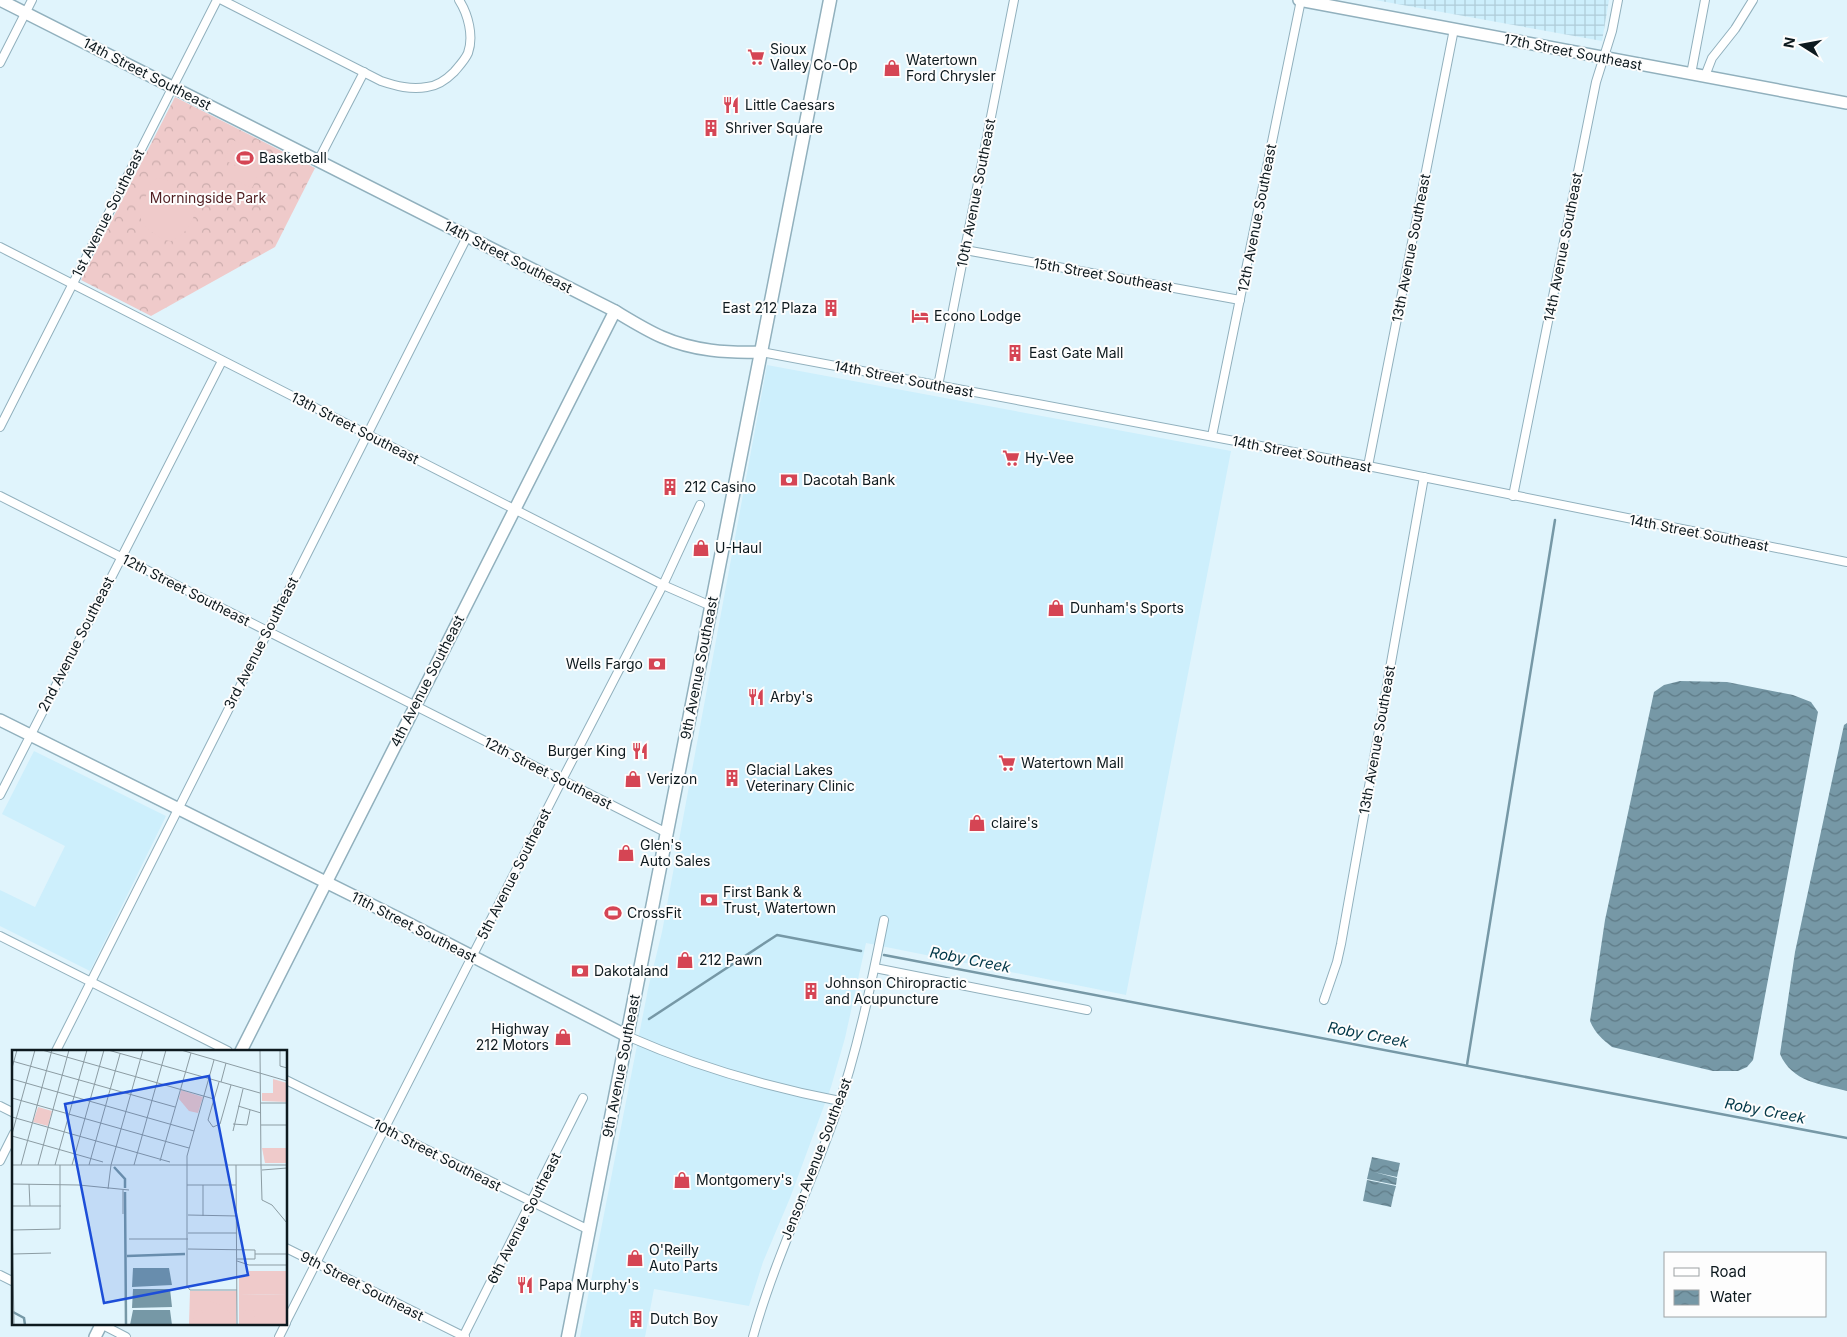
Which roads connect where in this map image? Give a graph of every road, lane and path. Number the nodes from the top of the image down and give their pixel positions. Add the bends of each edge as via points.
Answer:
1 (0, 0) edge
2 (32, 0) edge
3 (217, 0) edge
4 (222, 0) edge
5 (459, 0) edge
6 (830, 0) edge
7 (1014, 0) edge
8 (1300, 0) edge
9 (1618, 0) edge
10 (1705, 0) edge
11 (1753, 0) edge
12 (25, 13) junction
13 (1454, 29) junction
14 (1602, 57) junction
15 (0, 63) edge
16 (364, 72) junction
17 (1691, 74) junction
18 (1705, 76) junction
19 (172, 87) junction
20 (1847, 103) edge
21 (318, 161) junction
22 (467, 237) junction
23 (0, 247) edge
24 (965, 250) junction
25 (71, 284) junction
26 (1240, 300) junction
27 (615, 311) junction
28 (761, 352) junction
29 (222, 361) junction
30 (938, 386) junction
31 (0, 427) edge
32 (367, 434) junction
33 (1212, 436) junction
34 (1368, 466) junction
35 (1424, 477) junction
36 (0, 496) edge
37 (1513, 496) junction
38 (700, 505) dead end
39 (514, 509) junction
40 (121, 557) junction
41 (1847, 562) edge
42 (663, 585) junction
43 (711, 606) junction
44 (267, 631) junction
45 (414, 706) junction
46 (0, 720) edge
47 (30, 735) junction
48 (562, 780) junction
49 (0, 794) edge
50 (177, 809) junction
51 (667, 833) junction
52 (326, 883) junction
53 (884, 920) dead end
54 (0, 936) edge
55 (472, 956) junction
56 (875, 968) junction
57 (91, 982) junction
58 (1324, 1000) dead end
59 (1087, 1010) dead end
60 (627, 1036) junction
61 (57, 1050) edge
62 (226, 1050) edge
63 (242, 1050) edge
64 (288, 1081) edge
65 (583, 1098) dead end
66 (840, 1101) junction
67 (0, 1106) edge
68 (12, 1112) edge
69 (385, 1129) junction
70 (12, 1138) edge
71 (0, 1161) edge
72 (532, 1202) junction
73 (589, 1230) junction
74 (288, 1249) edge
75 (316, 1263) junction
76 (0, 1275) edge
77 (12, 1281) edge
78 (288, 1319) edge
79 (100, 1324) edge
80 (286, 1324) edge
81 (95, 1337) edge
82 (126, 1337) edge
83 (279, 1337) edge
84 (464, 1337) edge
85 (568, 1337) edge
86 (753, 1337) edge

1 - 12 street, 14th Street Southeast
2 - 12 street
3 - 19 street, 1st Avenue Southeast
4 - 16 street
5 - 16 street via 467,17 470,40 468,53 451,75 429,87 417,88 395,86
6 - 28 main road, 9th Avenue Southeast
7 - 24 street, 10th Avenue Southeast
8 - 13 street, 17th Street Southeast
8 - 26 street, 12th Avenue Southeast
9 - 14 street, 14th Avenue Southeast
10 - 17 street
11 - 18 street via 1712,58
12 - 15 street
12 - 19 street, 14th Street Southeast
13 - 14 street, 17th Street Southeast
13 - 34 street, 13th Avenue Southeast
14 - 17 street, 17th Street Southeast
14 - 37 street, 14th Avenue Southeast
16 - 21 street
17 - 18 street, 17th Street Southeast
18 - 20 street, 17th Street Southeast
19 - 21 street, 14th Street Southeast
19 - 25 street, 1st Avenue Southeast
21 - 22 street, 14th Street Southeast
22 - 27 street, 14th Street Southeast
22 - 32 street, 3rd Avenue Southeast
23 - 25 street, 13th Street Southeast
24 - 26 street, 15th Street Southeast
24 - 30 street, 10th Avenue Southeast
25 - 29 street, 13th Street Southeast
25 - 31 street, 1st Avenue Southeast
26 - 33 street, 12th Avenue Southeast
27 - 28 street, 14th Street Southeast via 661,336 692,347
27 - 39 street, 4th Avenue Southeast
28 - 30 street, 14th Street Southeast
28 - 43 main road, 9th Avenue Southeast
29 - 32 street, 13th Street Southeast
29 - 40 street, 2nd Avenue Southeast
30 - 33 street, 14th Street Southeast
32 - 39 street, 13th Street Southeast
32 - 44 street, 3rd Avenue Southeast
33 - 34 street, 14th Street Southeast
34 - 35 street, 14th Street Southeast
35 - 37 street, 14th Street Southeast
35 - 58 street, 13th Avenue Southeast via 1341,944
36 - 40 street, 12th Street Southeast
37 - 41 street, 14th Street Southeast
38 - 42 street, 5th Avenue Southeast
39 - 42 street, 13th Street Southeast
39 - 45 street, 4th Avenue Southeast
40 - 44 street, 12th Street Southeast
40 - 47 street, 2nd Avenue Southeast
42 - 43 street, 13th Street Southeast
42 - 48 street, 5th Avenue Southeast
43 - 51 main road, 9th Avenue Southeast
44 - 45 street, 12th Street Southeast
44 - 50 street, 3rd Avenue Southeast
45 - 48 street, 12th Street Southeast
45 - 52 street, 4th Avenue Southeast
46 - 47 street, 11th Street Southeast
47 - 49 street, 2nd Avenue Southeast
47 - 50 street, 11th Street Southeast
48 - 51 street, 12th Street Southeast
48 - 55 street, 5th Avenue Southeast
50 - 52 street, 11th Street Southeast
50 - 57 street, 3rd Avenue Southeast
51 - 60 main road, 9th Avenue Southeast
52 - 55 street, 11th Street Southeast
52 - 63 street, 4th Avenue Southeast
53 - 56 street, Jenson Avenue Southeast
54 - 57 street
55 - 60 street, 11th Street Southeast
55 - 69 street, 5th Avenue Southeast
56 - 59 street
56 - 66 street, Jenson Avenue Southeast
57 - 61 street, 3rd Avenue Southeast
57 - 62 street
60 - 66 street, 11th Street Southeast via 737,1077
60 - 73 main road, 9th Avenue Southeast
64 - 69 street, 10th Street Southeast
65 - 72 street, 6th Avenue Southeast
66 - 86 street, Jenson Avenue Southeast via 770,1282
67 - 68 street
69 - 72 street, 10th Street Southeast
69 - 75 street, 5th Avenue Southeast
70 - 71 street
72 - 73 street, 10th Street Southeast
72 - 84 street, 6th Avenue Southeast
73 - 85 main road, 9th Avenue Southeast
74 - 75 street, 9th Street Southeast
75 - 78 street, 5th Avenue Southeast
75 - 84 street, 9th Street Southeast
76 - 77 street
79 - 81 street
79 - 82 street
80 - 83 street, 5th Avenue Southeast

